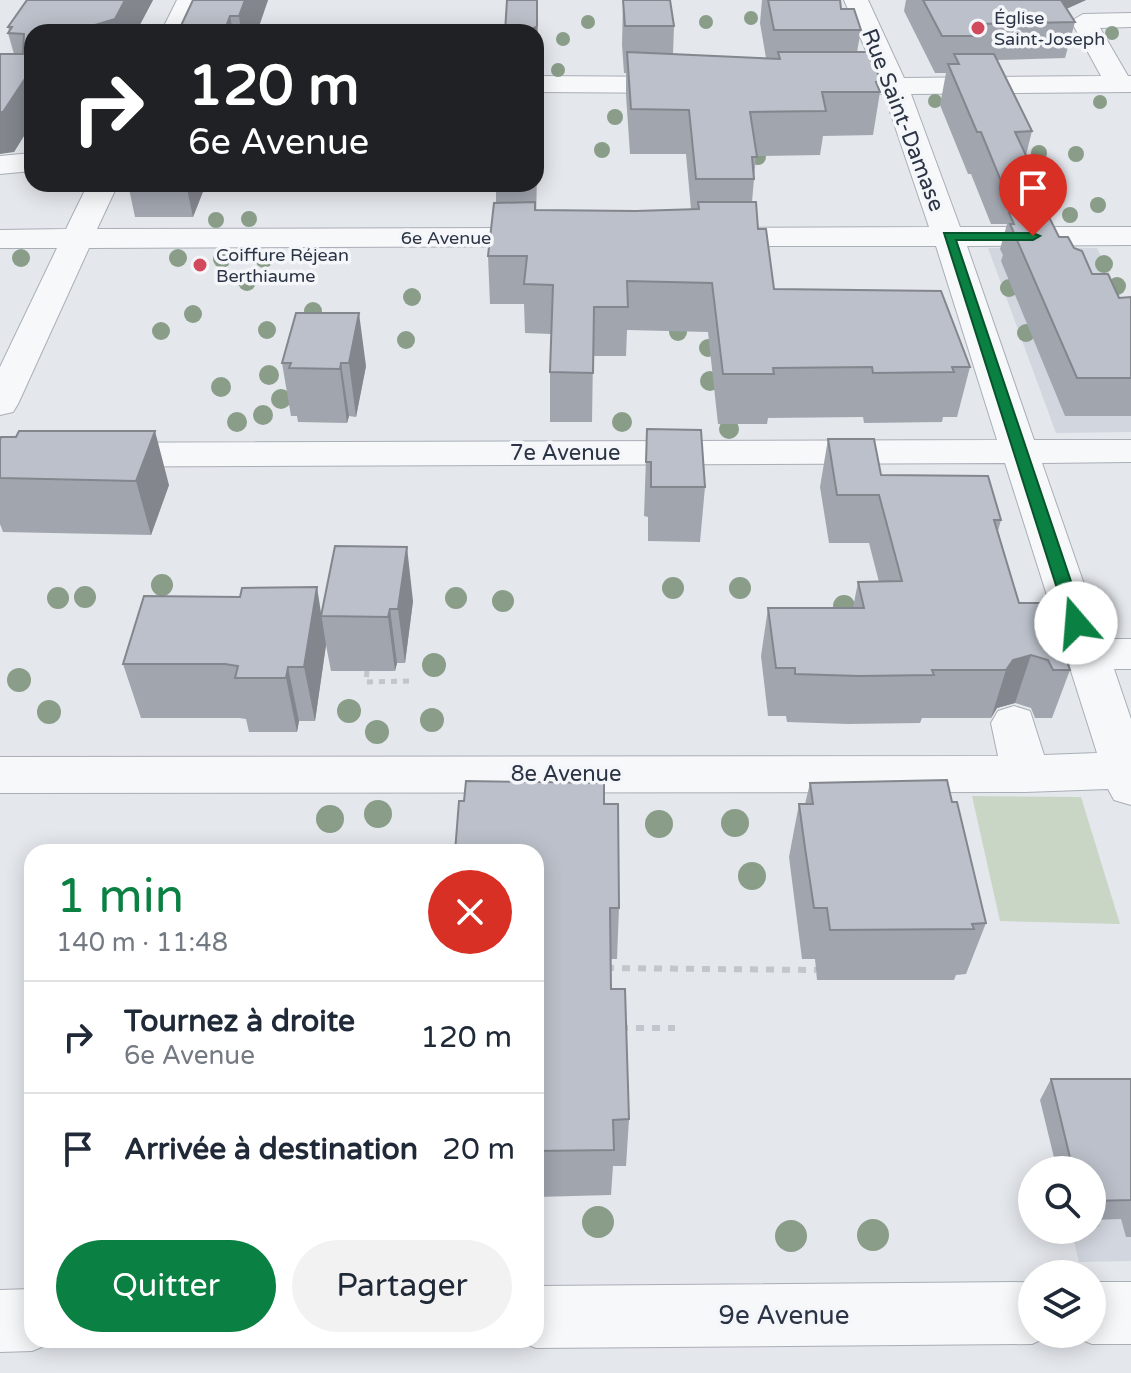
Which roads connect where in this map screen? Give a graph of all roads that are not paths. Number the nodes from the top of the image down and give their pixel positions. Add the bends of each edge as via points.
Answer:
1 (189, 0) edge
2 (856, 0) edge
3 (1131, 20) edge
4 (178, 24) edge
5 (544, 84) edge
6 (1125, 84) edge
7 (708, 85) edge
8 (894, 85) junction
9 (837, 86) edge
10 (24, 163) edge
11 (0, 165) edge
12 (99, 192) edge
13 (948, 236) junction
14 (1131, 236) edge
15 (576, 237) edge
16 (675, 237) edge
17 (75, 238) junction
18 (0, 239) edge
19 (0, 404) edge
20 (1015, 438) junction
21 (1130, 438) edge
22 (0, 455) edge
23 (1087, 654) junction
24 (1131, 654) edge
25 (1014, 723) dead end
26 (1025, 774) junction
27 (0, 775) edge
28 (1129, 776) edge
29 (1018, 1313) edge
30 (1106, 1313) edge
31 (1131, 1313) edge
32 (544, 1317) edge
33 (24, 1320) edge
34 (0, 1321) edge

1 - 4 street
2 - 8 street, Rue Saint-Damase
3 - 6 street via 1083,21
5 - 7 street
6 - 8 street
8 - 9 street
8 - 13 street, Rue Saint-Damase
10 - 11 street
12 - 17 street
13 - 14 street via 1064,249
13 - 16 street
13 - 20 street, Rue Saint-Damase
15 - 17 street, 6e Avenue
17 - 18 street, 6e Avenue
17 - 19 street
20 - 21 street, 7e Avenue
20 - 22 street, 7e Avenue
20 - 23 street, Rue Saint-Damase
23 - 24 street
23 - 28 street, Rue Saint-Damase
25 - 26 street
26 - 27 street, 8e Avenue
26 - 28 street, 8e Avenue
29 - 32 street, 9e Avenue
30 - 31 street
33 - 34 street

